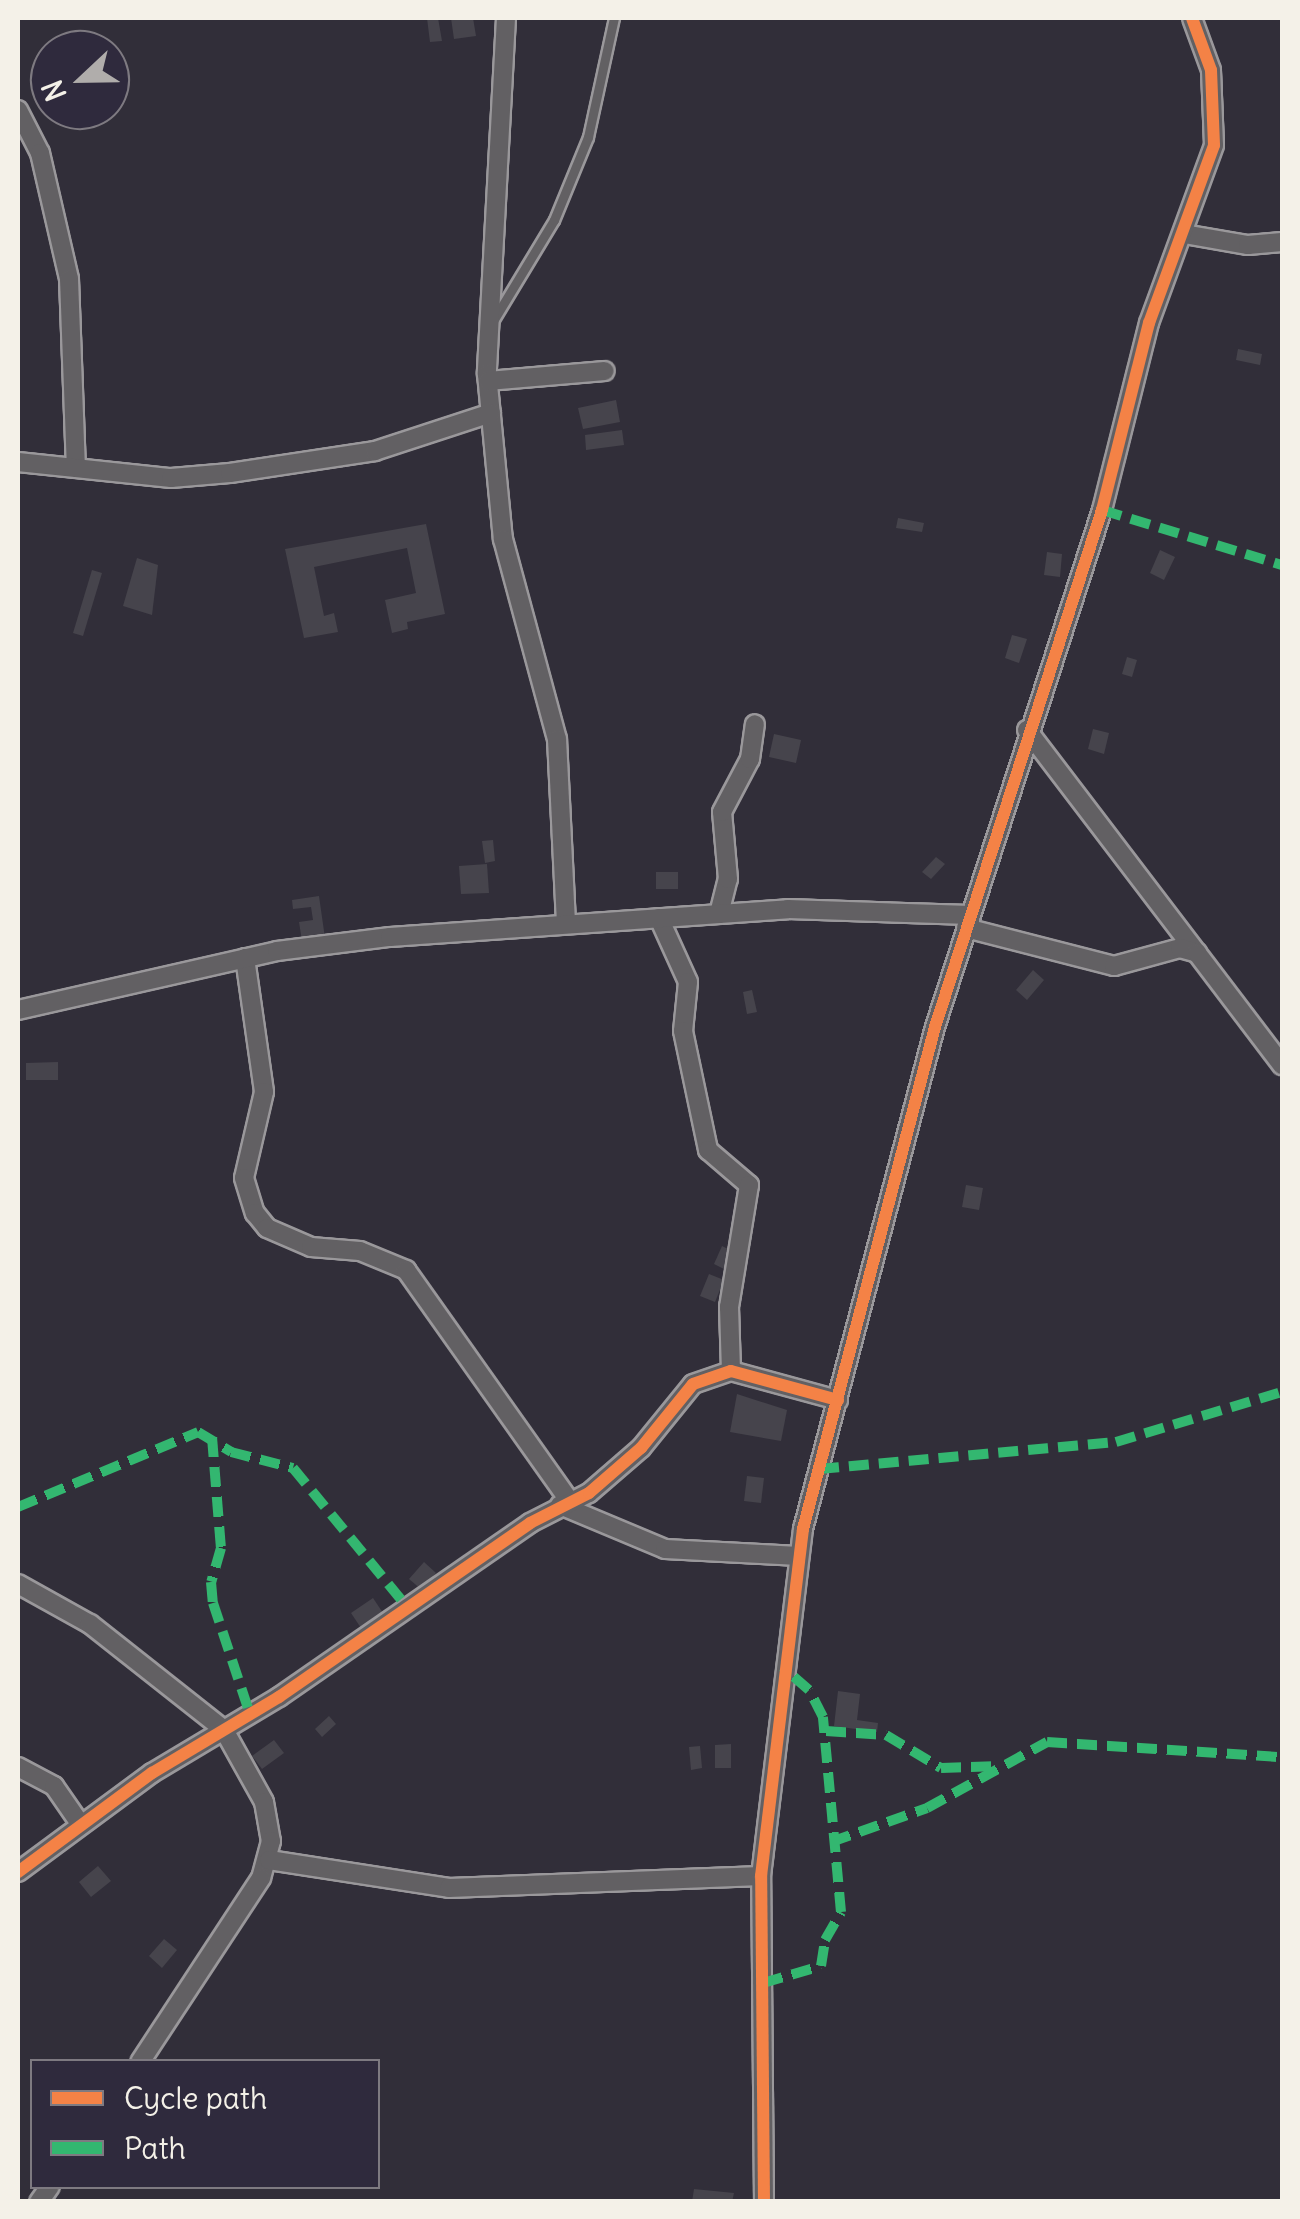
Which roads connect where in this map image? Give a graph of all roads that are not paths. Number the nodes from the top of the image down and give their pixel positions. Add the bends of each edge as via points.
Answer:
1 (506, 18) edge
2 (614, 18) edge
3 (1192, 18) edge
4 (18, 110) edge
5 (1184, 234) junction
6 (1282, 242) edge
7 (489, 327) junction
8 (605, 371) dead end
9 (488, 381) junction
10 (491, 413) junction
11 (18, 462) edge
12 (76, 468) junction
13 (755, 724) dead end
14 (1026, 730) junction
15 (720, 914) junction
16 (659, 918) junction
17 (969, 921) junction
18 (566, 924) junction
19 (1197, 953) junction
20 (245, 958) junction
21 (18, 1010) edge
22 (1282, 1065) edge
23 (731, 1371) junction
24 (838, 1400) junction
25 (565, 1502) junction
26 (799, 1556) junction
27 (18, 1584) edge
28 (224, 1730) junction
29 (18, 1767) edge
30 (81, 1824) junction
31 (268, 1860) junction
32 (18, 1872) edge
33 (761, 1876) junction
34 (142, 2059) edge
35 (764, 2202) edge

1 - 7 street
2 - 7 lane via 588,136 554,220
3 - 5 street via 1211,70 1216,114 1214,145
4 - 12 street via 40,153 70,279
5 - 6 street via 1248,246
5 - 14 street via 1149,323 1102,510
7 - 9 street
8 - 9 street
9 - 10 street
10 - 12 street via 375,451 308,463 171,478
10 - 18 street via 504,539 557,740
11 - 12 street
13 - 15 street via 750,758 722,812 728,880
14 - 17 street
14 - 19 street
15 - 16 street
15 - 17 street via 788,908
16 - 18 street
16 - 23 street via 688,982 683,1030 708,1150 750,1185 729,1307
17 - 19 street via 1114,966 1180,948
17 - 24 street
18 - 20 street via 390,936
19 - 22 street
20 - 21 street
20 - 25 street via 264,1092 244,1178 255,1213 267,1228 311,1247 360,1250 406,1270
23 - 24 street
23 - 25 street via 694,1384 641,1448 589,1493
24 - 26 street
25 - 26 street via 665,1548
25 - 28 street
26 - 33 street
27 - 28 street via 90,1624
28 - 30 street
28 - 31 street via 264,1802
29 - 30 street via 54,1786
30 - 32 street
31 - 33 street via 449,1888
31 - 34 street via 238,1922
33 - 35 street

